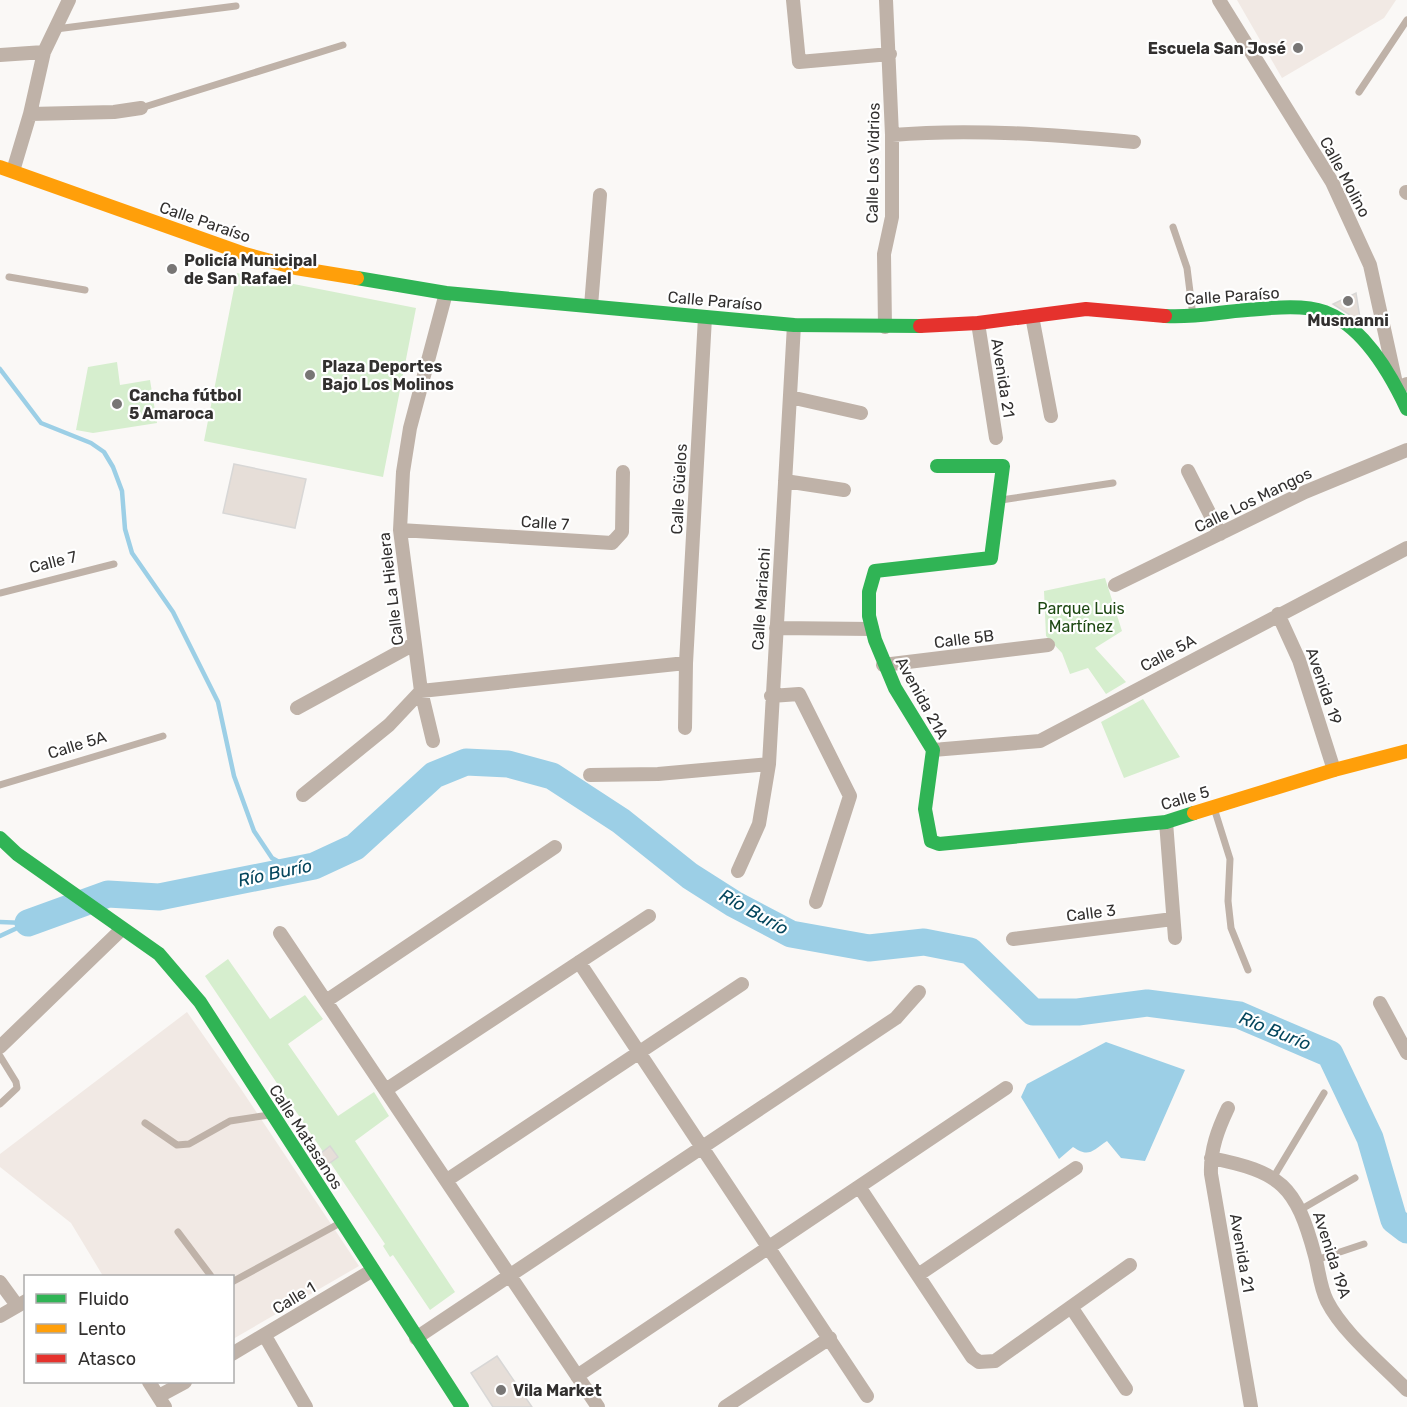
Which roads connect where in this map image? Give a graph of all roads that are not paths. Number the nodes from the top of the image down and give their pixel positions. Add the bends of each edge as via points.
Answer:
1 (69, 0) edge
2 (793, 0) edge
3 (886, 0) edge
4 (1219, 0) edge
5 (236, 6) dead end
6 (1407, 20) edge
7 (53, 30) junction
8 (343, 45) dead end
9 (44, 52) junction
10 (890, 54) junction
11 (0, 55) edge
12 (1359, 92) dead end
13 (141, 108) joint
14 (30, 114) junction
15 (892, 135) junction
16 (1134, 142) dead end
17 (7, 169) edge
18 (600, 195) dead end
19 (1173, 227) dead end
20 (9, 277) dead end
21 (85, 290) dead end
22 (446, 293) junction
23 (591, 306) junction
24 (1032, 316) junction
25 (705, 317) junction
26 (1194, 318) junction
27 (978, 323) junction
28 (794, 325) junction
29 (885, 327) junction
30 (1402, 386) edge
31 (790, 397) junction
32 (1407, 409) edge
33 (861, 413) dead end
34 (1051, 416) dead end
35 (996, 438) dead end
36 (1407, 450) edge
37 (937, 466) dead end
38 (1188, 471) dead end
39 (623, 472) dead end
40 (785, 481) junction
41 (1113, 483) dead end
42 (844, 490) dead end
43 (999, 500) junction
44 (400, 530) junction
45 (1220, 534) junction
46 (1407, 548) edge
47 (114, 564) dead end
48 (1115, 585) dead end
49 (0, 593) edge
50 (1278, 614) junction
51 (776, 628) junction
52 (872, 629) junction
53 (414, 644) junction
54 (1048, 645) dead end
55 (686, 663) junction
56 (884, 665) junction
57 (421, 691) junction
58 (771, 696) junction
59 (297, 708) dead end
60 (685, 728) dead end
61 (163, 736) dead end
62 (433, 741) dead end
63 (933, 750) junction
64 (1407, 751) edge
65 (769, 764) junction
66 (1334, 770) junction
67 (590, 776) dead end
68 (0, 785) edge
69 (303, 795) dead end
70 (1214, 807) junction
71 (1166, 822) junction
72 (0, 838) edge
73 (931, 841) joint
74 (555, 847) dead end
75 (738, 871) dead end
76 (816, 902) dead end
77 (650, 916) dead end
78 (1173, 919) junction
79 (122, 929) junction
80 (280, 933) dead end
81 (1175, 938) dead end
82 (1013, 939) dead end
83 (579, 962) junction
84 (1248, 970) dead end
85 (742, 984) dead end
86 (919, 992) dead end
87 (326, 1001) junction
88 (1380, 1003) dead end
89 (0, 1047) edge
90 (640, 1052) junction
91 (1407, 1053) edge
92 (0, 1056) edge
93 (1006, 1088) dead end
94 (387, 1089) junction
95 (1324, 1093) dead end
96 (0, 1104) edge
97 (1228, 1108) dead end
98 (272, 1114) junction
99 (145, 1123) dead end
100 (704, 1148) junction
101 (1210, 1158) junction
102 (1076, 1168) dead end
103 (1273, 1178) junction
104 (1355, 1178) dead end
105 (447, 1180) junction
106 (860, 1188) junction
107 (1300, 1210) junction
108 (342, 1222) junction
109 (178, 1232) dead end
110 (1364, 1244) dead end
111 (769, 1249) junction
112 (1316, 1260) junction
113 (1130, 1265) dead end
114 (373, 1270) junction
115 (210, 1275) edge
116 (918, 1275) junction
117 (510, 1276) junction
118 (234, 1281) edge
119 (0, 1282) edge
120 (21, 1302) edge
121 (1071, 1307) junction
122 (0, 1316) edge
123 (265, 1336) junction
124 (416, 1338) junction
125 (830, 1338) junction
126 (234, 1353) edge
127 (577, 1376) junction
128 (150, 1383) edge
129 (184, 1383) edge
130 (1126, 1389) dead end
131 (1407, 1390) edge
132 (867, 1396) dead end
133 (162, 1402) edge
134 (306, 1407) edge
135 (462, 1407) edge
136 (598, 1407) edge
137 (725, 1407) edge
138 (1251, 1407) edge

1 - 7 street
2 - 10 street via 799,62
3 - 10 street, Calle Los Vidrios
4 - 30 street, Calle Molino via 1332,182 1370,265
5 - 7 lane
6 - 12 lane
7 - 9 street
8 - 13 lane
9 - 11 street
9 - 14 street
10 - 15 street, Calle Los Vidrios
13 - 14 street
14 - 17 street
15 - 16 street via 1045,134
15 - 29 street, Calle Los Vidrios via 892,217 884,254
17 - 22 street, Calle Paraíso via 245,254 296,268
18 - 23 street
19 - 26 lane via 1187,268
20 - 21 lane
22 - 23 street, Calle Paraíso
22 - 44 street, Calle La Hielera via 410,428
23 - 25 street, Calle Paraíso
24 - 26 street, Calle Paraíso via 1086,309
24 - 27 street, Calle Paraíso
24 - 34 street
25 - 28 street, Calle Paraíso
25 - 55 street, Calle Güelos
26 - 30 street, Calle Paraíso via 1246,310 1294,308 1325,312 1363,341
27 - 29 street, Calle Paraíso
27 - 35 street, Avenida 21
28 - 29 street, Calle Paraíso
28 - 31 street, Calle Mariachi
30 - 32 street, Calle Paraíso
31 - 33 street
31 - 40 street, Calle Mariachi
36 - 45 street, Calle Los Mangos via 1305,492
37 - 43 street via 1003,466
38 - 45 street
39 - 44 street, Calle 7 via 622,532 612,543
40 - 42 street
40 - 51 street, Calle Mariachi
41 - 43 lane
43 - 52 street, Avenida 21A via 992,558 875,571 868,585
44 - 53 street, Calle La Hielera
45 - 48 street, Calle Los Mangos
46 - 50 street, Calle 5A
47 - 49 lane, Calle 7
50 - 63 street, Calle 5A via 1040,741
50 - 66 street, Avenida 19 via 1299,660
51 - 52 street
51 - 58 street, Calle Mariachi
52 - 56 street, Avenida 21A
53 - 57 street, Calle La Hielera
53 - 59 street
54 - 56 street, Calle 5B
55 - 57 street
55 - 60 street, Calle Güelos
56 - 63 street, Avenida 21A
57 - 62 street, Calle La Hielera
57 - 69 street via 389,725
58 - 65 street, Calle Mariachi
58 - 76 street via 799,694 850,796
61 - 68 lane, Calle 5A
63 - 73 street, Avenida 21A via 927,778 926,833
64 - 66 street, Calle 5
65 - 67 street
65 - 75 street, Calle Mariachi via 759,824
66 - 70 street, Calle 5
70 - 71 street, Calle 5
70 - 84 lane via 1230,859 1231,928
71 - 73 street, Calle 5 via 939,844
71 - 78 street
72 - 79 street, Calle Matasanos
74 - 87 street
77 - 83 street
78 - 81 street
78 - 82 street, Calle 3
79 - 89 street
79 - 98 street, Calle Matasanos via 159,954 189,989
80 - 87 street
83 - 90 street
83 - 94 street
85 - 90 street
86 - 100 street via 896,1018
87 - 94 street
88 - 91 street
90 - 100 street
90 - 105 street
92 - 96 lane via 17,1088
93 - 106 street
94 - 105 street
95 - 103 lane
97 - 101 street, Avenida 21
98 - 99 lane via 230,1121 189,1144 177,1145
98 - 108 street, Calle Matasanos
100 - 111 street
100 - 117 street
101 - 103 street, Avenida 19A via 1251,1166
101 - 138 street, Avenida 21
102 - 116 street
103 - 107 street, Avenida 19A via 1289,1192
104 - 107 lane
105 - 117 street
106 - 111 street
106 - 116 street
107 - 112 street, Avenida 19A
108 - 114 street, Calle Matasanos
108 - 118 lane
109 - 115 lane
110 - 112 lane
111 - 125 street
111 - 127 street
112 - 131 street, Avenida 19A via 1332,1310
113 - 121 street
114 - 123 street, Calle 1
114 - 124 street, Calle Matasanos
116 - 121 street via 978,1362 995,1361
117 - 124 street
117 - 127 street
119 - 120 street
120 - 122 street
121 - 130 street
123 - 126 street, Calle 1
123 - 134 street
124 - 135 street, Calle Matasanos
125 - 132 street
125 - 137 street
127 - 136 street
128 - 133 street
129 - 133 street

